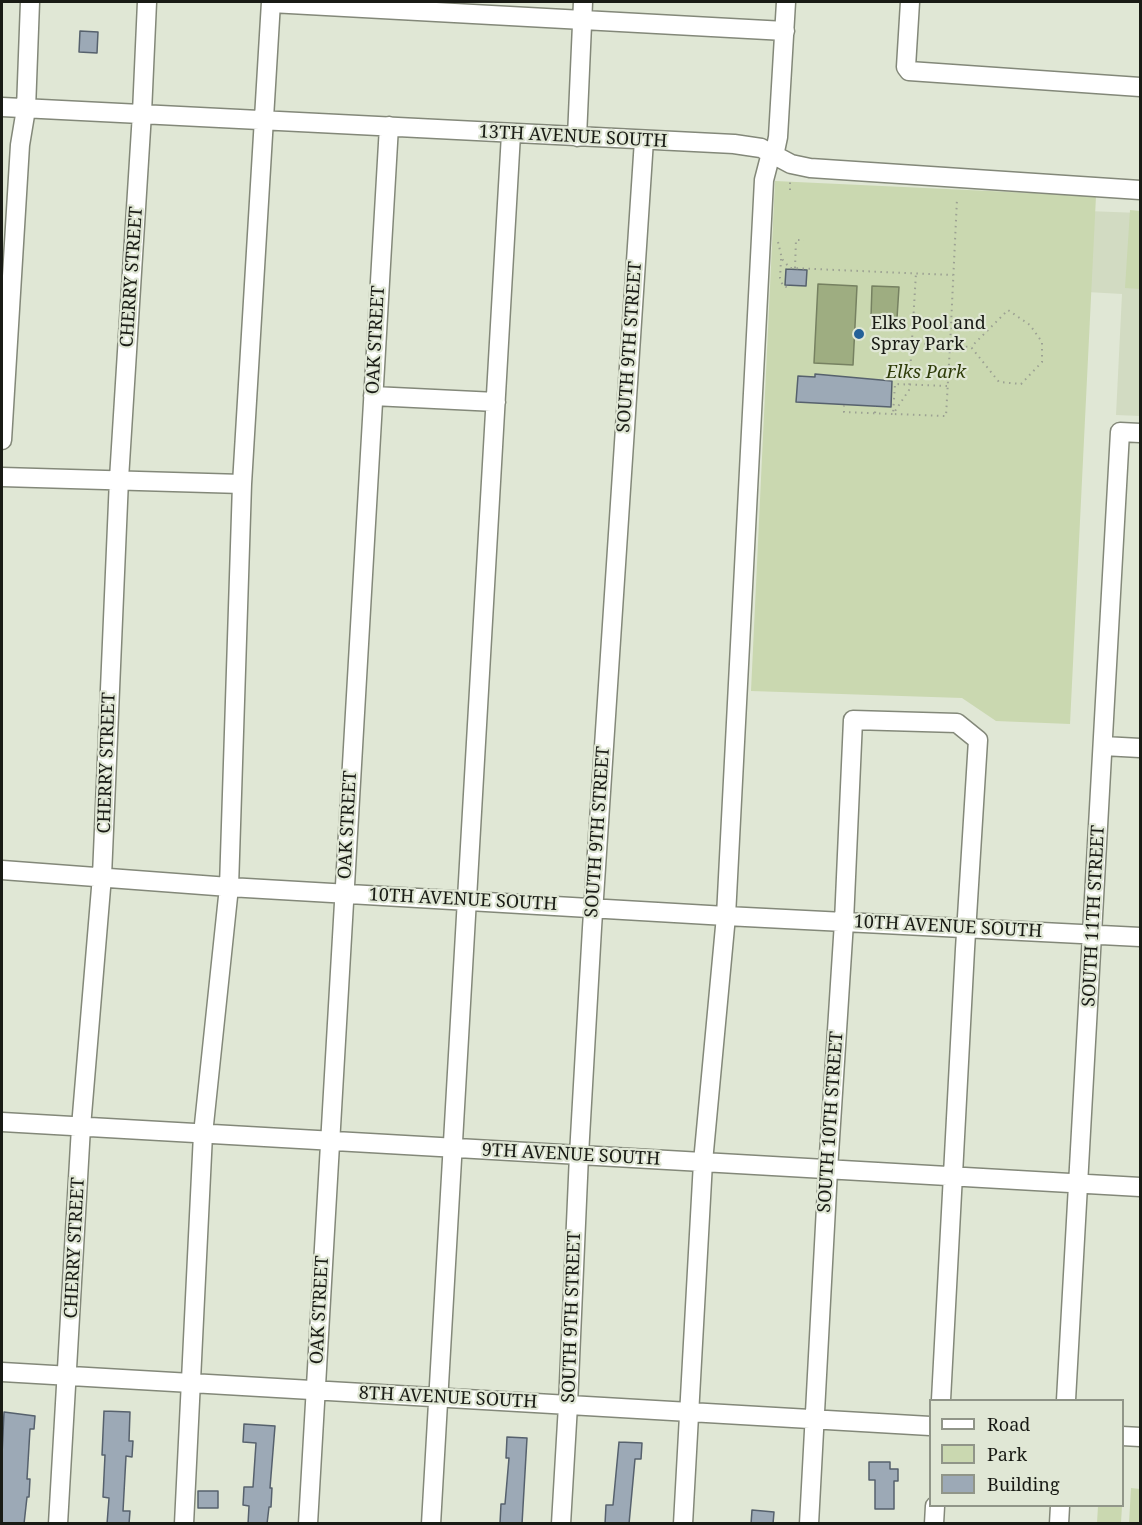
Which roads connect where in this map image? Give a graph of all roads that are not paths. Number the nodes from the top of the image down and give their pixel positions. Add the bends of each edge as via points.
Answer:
1 (30, 2) edge
2 (147, 2) edge
3 (271, 2) edge
4 (786, 2) edge
5 (910, 2) edge
6 (583, 10) edge
7 (785, 31) junction
8 (1140, 87) edge
9 (2, 107) edge
10 (26, 109) junction
11 (142, 113) junction
12 (265, 120) junction
13 (389, 126) junction
14 (511, 134) junction
15 (577, 137) junction
16 (644, 140) junction
17 (773, 154) junction
18 (1140, 190) edge
19 (373, 396) junction
20 (496, 402) junction
21 (1140, 433) edge
22 (2, 440) edge
23 (2, 477) edge
24 (119, 479) junction
25 (242, 484) junction
26 (1103, 746) junction
27 (1140, 748) edge
28 (2, 870) edge
29 (102, 876) junction
30 (229, 887) junction
31 (344, 894) junction
32 (468, 900) junction
33 (593, 907) junction
34 (726, 916) junction
35 (844, 922) junction
36 (966, 928) junction
37 (1093, 934) junction
38 (1140, 937) edge
39 (2, 1122) edge
40 (81, 1127) junction
41 (203, 1134) junction
42 (329, 1142) junction
43 (453, 1148) junction
44 (579, 1155) junction
45 (703, 1162) junction
46 (828, 1170) junction
47 (952, 1177) junction
48 (1079, 1183) junction
49 (1140, 1187) edge
50 (2, 1372) edge
51 (68, 1376) junction
52 (191, 1384) junction
53 (316, 1391) junction
54 (436, 1398) junction
55 (941, 1399) edge
56 (1066, 1399) edge
57 (568, 1405) junction
58 (689, 1413) junction
59 (814, 1421) junction
60 (929, 1426) edge
61 (1124, 1436) edge
62 (1140, 1437) edge
63 (935, 1507) edge
64 (1060, 1507) edge
65 (58, 1524) edge
66 (184, 1524) edge
67 (308, 1524) edge
68 (431, 1524) edge
69 (561, 1524) edge
70 (683, 1524) edge
71 (809, 1524) edge
72 (934, 1524) edge
73 (1059, 1524) edge

1 - 10 street
2 - 11 street, CHERRY STREET
3 - 6 street
3 - 12 street
4 - 7 street
5 - 8 street via 906,67 909,71
6 - 7 street
6 - 15 street
7 - 17 street via 778,137
9 - 10 street, 13TH AVENUE SOUTH
10 - 11 street, 13TH AVENUE SOUTH
10 - 22 street via 20,145
11 - 12 street, 13TH AVENUE SOUTH
11 - 24 street, CHERRY STREET
12 - 13 street, 13TH AVENUE SOUTH
12 - 25 street
13 - 14 street, 13TH AVENUE SOUTH
13 - 19 street, OAK STREET
14 - 15 street, 13TH AVENUE SOUTH
14 - 20 street
15 - 16 street, 13TH AVENUE SOUTH
16 - 17 street, 13TH AVENUE SOUTH via 735,144
16 - 33 street, SOUTH 9TH STREET
17 - 18 street, 13TH AVENUE SOUTH via 810,168
17 - 34 street via 764,180
19 - 20 street
19 - 31 street, OAK STREET
20 - 32 street
21 - 26 street, SOUTH 11TH STREET via 1120,432
23 - 24 street
24 - 25 street
24 - 29 street, CHERRY STREET
25 - 30 street
26 - 27 street
26 - 37 street, SOUTH 11TH STREET
28 - 29 street, 10TH AVENUE SOUTH
29 - 30 street, 10TH AVENUE SOUTH
29 - 40 street, CHERRY STREET
30 - 31 street, 10TH AVENUE SOUTH
30 - 41 street
31 - 32 street, 10TH AVENUE SOUTH
31 - 42 street, OAK STREET
32 - 33 street, 10TH AVENUE SOUTH
32 - 43 street
33 - 34 street, 10TH AVENUE SOUTH
33 - 44 street, SOUTH 9TH STREET
34 - 35 street, 10TH AVENUE SOUTH
34 - 45 street
35 - 36 street, 10TH AVENUE SOUTH
35 - 36 street, SOUTH 10TH STREET via 853,720 957,723 978,740
35 - 46 street, SOUTH 10TH STREET
36 - 37 street, 10TH AVENUE SOUTH
36 - 47 street
37 - 38 street, 10TH AVENUE SOUTH
37 - 48 street, SOUTH 11TH STREET
39 - 40 street, 9TH AVENUE SOUTH
40 - 41 street, 9TH AVENUE SOUTH
40 - 51 street, CHERRY STREET
41 - 42 street, 9TH AVENUE SOUTH
41 - 52 street
42 - 43 street, 9TH AVENUE SOUTH
42 - 53 street, OAK STREET
43 - 44 street, 9TH AVENUE SOUTH
43 - 54 street
44 - 45 street, 9TH AVENUE SOUTH
44 - 57 street, SOUTH 9TH STREET
45 - 46 street, 9TH AVENUE SOUTH
45 - 58 street
46 - 47 street, 9TH AVENUE SOUTH
46 - 59 street, SOUTH 10TH STREET
47 - 48 street, 9TH AVENUE SOUTH
47 - 55 street
48 - 49 street, 9TH AVENUE SOUTH
48 - 56 street, SOUTH 11TH STREET
50 - 51 street, 8TH AVENUE SOUTH
51 - 52 street, 8TH AVENUE SOUTH
51 - 65 street, CHERRY STREET
52 - 53 street, 8TH AVENUE SOUTH
52 - 66 street
53 - 54 street, 8TH AVENUE SOUTH
53 - 67 street, OAK STREET
54 - 57 street, 8TH AVENUE SOUTH
54 - 68 street
57 - 58 street, 8TH AVENUE SOUTH
57 - 69 street, SOUTH 9TH STREET
58 - 59 street, 8TH AVENUE SOUTH
58 - 70 street
59 - 60 street, 8TH AVENUE SOUTH
59 - 71 street, SOUTH 10TH STREET
61 - 62 street
63 - 72 street
64 - 73 street

